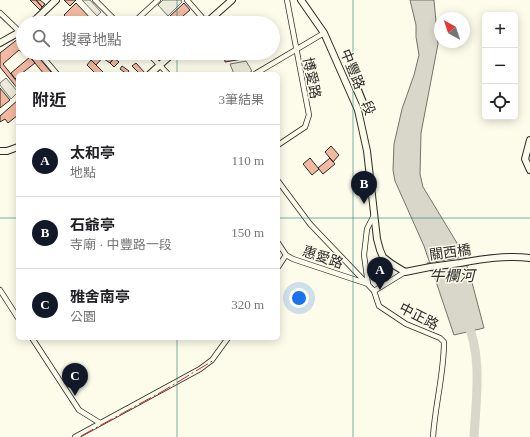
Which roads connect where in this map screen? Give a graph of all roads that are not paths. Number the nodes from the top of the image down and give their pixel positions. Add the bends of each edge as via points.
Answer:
1 (56, 0) edge
2 (95, 0) edge
3 (158, 0) edge
4 (187, 0) edge
5 (232, 0) edge
6 (287, 0) edge
7 (301, 0) edge
8 (0, 13) edge
9 (39, 16) edge
10 (111, 16) edge
11 (141, 16) edge
12 (200, 16) edge
13 (214, 16) edge
14 (16, 28) edge
15 (324, 33) junction
16 (16, 36) edge
17 (0, 43) edge
18 (296, 50) junction
19 (44, 60) edge
20 (154, 60) edge
21 (166, 60) edge
22 (279, 60) edge
23 (280, 60) edge
24 (160, 66) junction
25 (55, 72) edge
26 (152, 72) edge
27 (166, 72) edge
28 (259, 72) edge
29 (530, 140) edge
30 (280, 144) edge
31 (16, 148) edge
32 (0, 151) edge
33 (530, 170) edge
34 (280, 184) edge
35 (375, 214) junction
36 (280, 246) edge
37 (286, 255) junction
38 (530, 258) edge
39 (280, 264) edge
40 (405, 272) junction
41 (368, 284) junction
42 (0, 290) edge
43 (374, 291) junction
44 (16, 315) edge
45 (33, 340) edge
46 (227, 340) edge
47 (100, 423) junction
48 (74, 437) edge
49 (433, 437) edge

1 - 9 main road
2 - 10 street
3 - 11 street
4 - 12 street
5 - 13 main road
6 - 18 street, 博愛路
7 - 15 main road, 中豐路一段
8 - 14 street
15 - 18 street
15 - 35 main road, 中豐路一段 via 358,110 367,151
16 - 17 main road
18 - 23 street
18 - 30 street, 博愛路 via 309,115 305,127
19 - 25 street
20 - 24 street
21 - 24 main road
22 - 28 street
24 - 26 main road
24 - 27 street
29 - 33 main road via 525,159
31 - 32 main road
34 - 41 street, 中正路 via 310,224
35 - 40 main road, 中豐路一段 via 377,239 384,256
35 - 41 street via 367,229 364,255
36 - 37 street, 惠愛路
37 - 39 street
37 - 41 street, 惠愛路
38 - 40 main road, 關西橋 via 509,256
40 - 43 street
41 - 43 street, 中正路
42 - 44 street
43 - 49 street, 中正路 via 379,306 406,324 444,342 444,361
45 - 47 street via 79,410
46 - 47 street via 212,360 200,369
47 - 48 street

